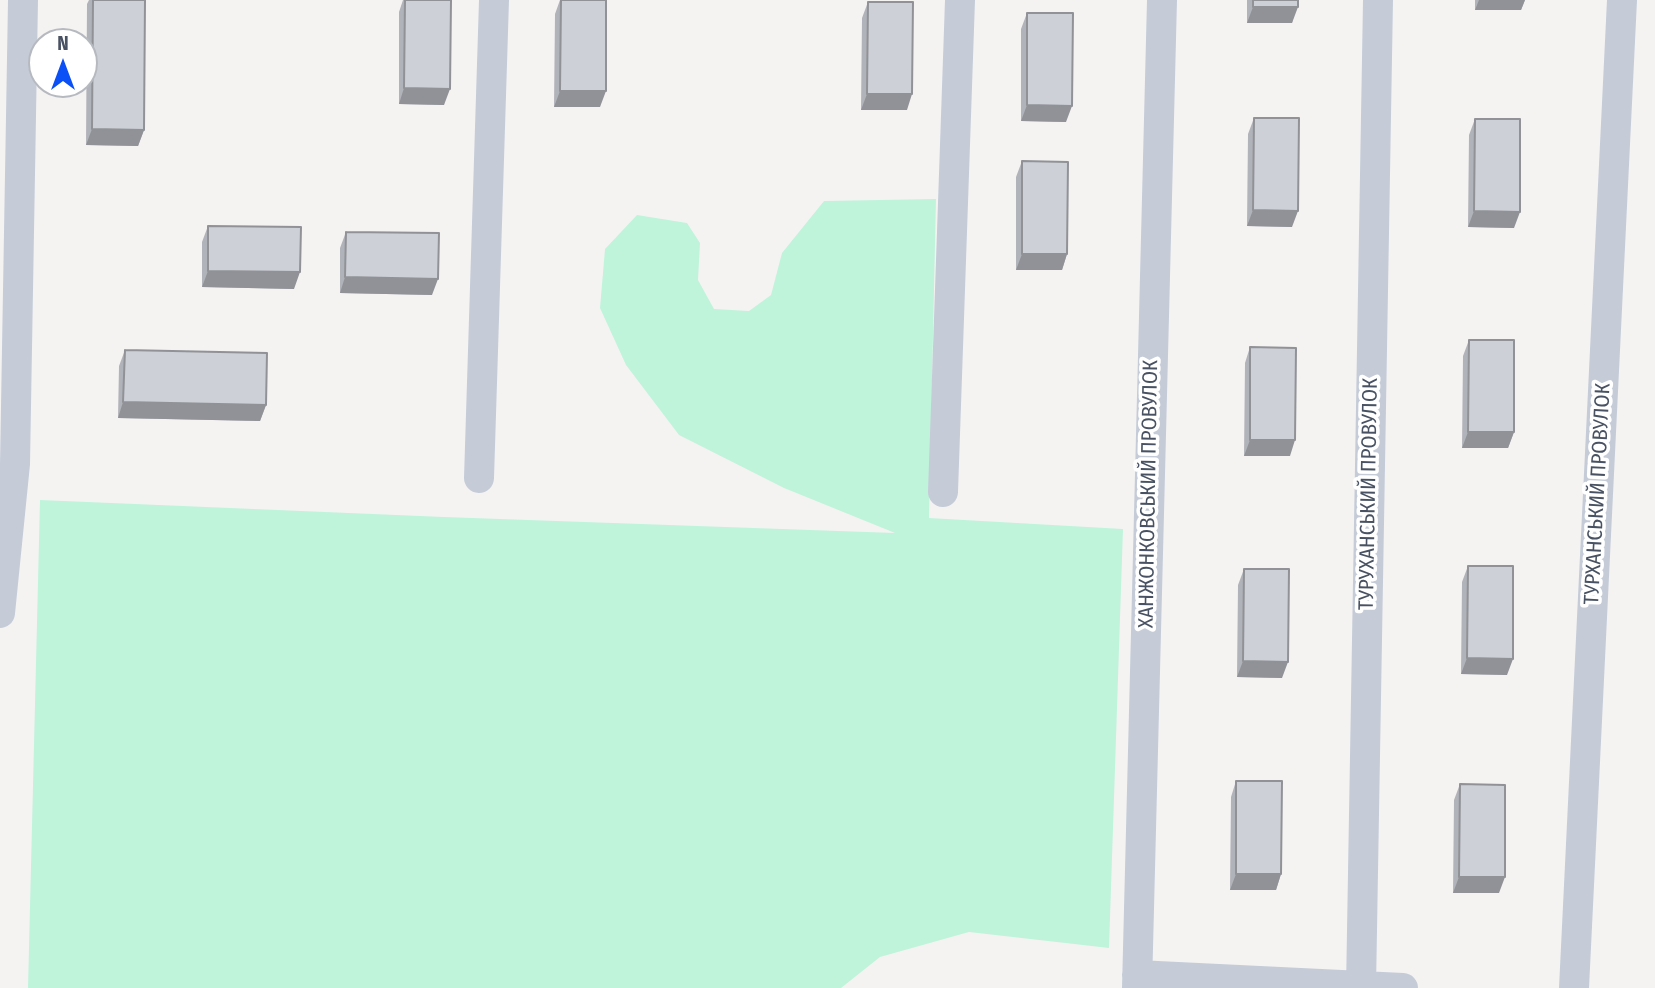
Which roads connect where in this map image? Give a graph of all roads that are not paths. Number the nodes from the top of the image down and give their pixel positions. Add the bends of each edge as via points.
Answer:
1 (23, 0) edge
2 (495, 0) edge
3 (960, 0) edge
4 (1162, 0) edge
5 (1378, 0) edge
6 (1622, 0) edge
7 (480, 478) dead end
8 (943, 492) dead end
9 (0, 612) edge
10 (1137, 981) edge
11 (1361, 987) edge
12 (1403, 988) edge
13 (1574, 988) edge

1 - 9 street via 15,464
2 - 7 street
3 - 8 street
4 - 10 street, ХАНЖОНКОВСЬКИЙ ПРОВУЛОК
5 - 11 street, ТУРУХАНСЬКИЙ ПРОВУЛОК
6 - 13 street, ТУРХАНСЬКИЙ ПРОВУЛОК
10 - 11 street
11 - 12 street

